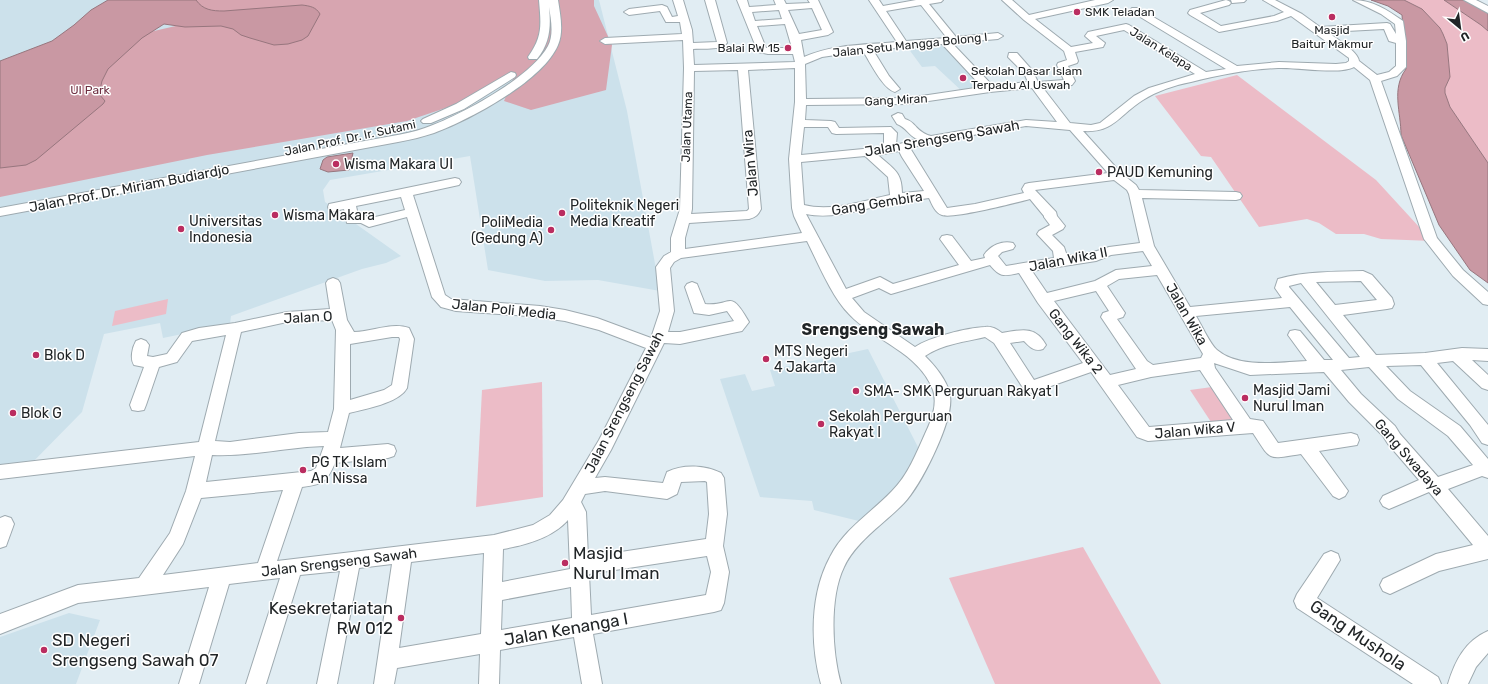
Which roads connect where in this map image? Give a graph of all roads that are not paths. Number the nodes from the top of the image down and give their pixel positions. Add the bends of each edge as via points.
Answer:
1 (544, 0) edge
2 (553, 0) edge
3 (680, 0) edge
4 (710, 0) edge
5 (742, 0) edge
6 (874, 0) edge
7 (938, 0) edge
8 (1008, 0) edge
9 (1108, 0) edge
10 (1288, 0) edge
11 (1358, 0) edge
12 (1469, 0) edge
13 (1234, 1) edge
14 (814, 2) edge
15 (923, 2) edge
16 (1272, 2) edge
17 (780, 3) edge
18 (746, 10) junction
19 (880, 10) junction
20 (1135, 10) dead end
21 (1488, 10) edge
22 (629, 12) dead end
23 (1291, 12) junction
24 (1027, 18) junction
25 (683, 19) junction
26 (788, 21) junction
27 (751, 24) junction
28 (1320, 30) junction
29 (998, 36) dead end
30 (795, 38) junction
31 (948, 40) junction
32 (606, 41) dead end
33 (1402, 41) junction
34 (688, 42) junction
35 (903, 44) junction
36 (866, 47) junction
37 (1069, 50) junction
38 (797, 51) junction
39 (1013, 55) dead end
40 (1354, 62) junction
41 (800, 64) junction
42 (743, 67) junction
43 (1231, 67) junction
44 (689, 68) junction
45 (1203, 75) junction
46 (1375, 79) junction
47 (1035, 85) junction
48 (895, 89) dead end
49 (990, 89) junction
50 (801, 102) junction
51 (898, 116) dead end
52 (798, 123) junction
53 (1070, 127) junction
54 (424, 128) junction
55 (931, 139) junction
56 (903, 146) junction
57 (890, 150) junction
58 (868, 152) junction
59 (796, 159) junction
60 (257, 161) junction
61 (1116, 176) junction
62 (455, 182) dead end
63 (406, 192) junction
64 (933, 194) junction
65 (1032, 194) junction
66 (1140, 195) junction
67 (1236, 196) dead end
68 (896, 198) junction
69 (0, 204) edge
70 (349, 204) junction
71 (334, 207) dead end
72 (798, 208) junction
73 (0, 212) edge
74 (412, 212) junction
75 (683, 219) junction
76 (810, 236) junction
77 (947, 239) dead end
78 (1008, 246) dead end
79 (1148, 246) junction
80 (678, 254) junction
81 (993, 260) junction
82 (1062, 261) junction
83 (968, 267) junction
84 (1023, 268) junction
85 (1162, 270) junction
86 (1304, 278) junction
87 (333, 283) dead end
88 (1099, 285) junction
89 (692, 287) dead end
90 (843, 296) junction
91 (1043, 299) junction
92 (1488, 300) edge
93 (1294, 302) junction
94 (1332, 310) junction
95 (1188, 312) junction
96 (338, 314) junction
97 (235, 328) junction
98 (343, 331) junction
99 (1295, 335) dead end
100 (999, 339) junction
101 (657, 341) junction
102 (141, 345) dead end
103 (1038, 345) dead end
104 (914, 355) junction
105 (1456, 355) junction
106 (1488, 355) edge
107 (1209, 359) junction
108 (1425, 359) junction
109 (1372, 361) junction
110 (154, 363) junction
111 (1345, 364) junction
112 (1094, 365) junction
113 (1324, 366) junction
114 (1151, 370) junction
115 (1108, 382) junction
116 (1488, 384) edge
117 (138, 405) dead end
118 (342, 409) junction
119 (1130, 413) joint
120 (1246, 426) junction
121 (1488, 438) edge
122 (334, 439) junction
123 (1351, 440) dead end
124 (1305, 446) junction
125 (206, 448) junction
126 (388, 451) dead end
127 (330, 456) junction
128 (1487, 469) edge
129 (0, 472) edge
130 (295, 481) junction
131 (1433, 484) junction
132 (580, 487) junction
133 (195, 491) junction
134 (1339, 491) dead end
135 (1389, 501) dead end
136 (569, 506) junction
137 (494, 543) junction
138 (714, 546) junction
139 (1487, 551) edge
140 (403, 555) junction
141 (1331, 560) dead end
142 (351, 561) junction
143 (293, 568) junction
144 (264, 572) junction
145 (579, 572) junction
146 (222, 577) junction
147 (1390, 585) dead end
148 (144, 586) junction
149 (492, 593) junction
150 (0, 624) edge
151 (582, 626) junction
152 (490, 642) junction
153 (1488, 642) edge
154 (387, 660) junction
155 (189, 684) edge
156 (256, 684) edge
157 (327, 684) edge
158 (384, 684) edge
159 (490, 684) edge
160 (592, 684) edge
161 (831, 684) edge
162 (1431, 684) edge
163 (1458, 684) edge

1 - 54 street, Jalan Prof. Dr. Ir. Sutami via 543,44 534,56 516,72
2 - 54 street, Jalan Prof. Dr. Ir. Sutami via 556,33 553,46 544,59 499,95 455,121
3 - 25 street, Jalan Utama
4 - 34 street via 722,43 717,46
5 - 18 street
6 - 19 street
7 - 15 street
8 - 24 street
9 - 24 street
10 - 16 street
11 - 33 street via 1396,20 1400,24
12 - 21 street
13 - 23 street via 1193,13 1219,29 1277,18
14 - 17 street
14 - 30 street via 828,32
15 - 19 street
15 - 31 street
16 - 23 street
17 - 18 street
17 - 26 street
18 - 27 street
19 - 35 street
20 - 43 street
22 - 25 street via 662,8 669,20
23 - 28 street
24 - 37 street
25 - 34 street, Jalan Utama
26 - 27 street
26 - 30 street
27 - 38 street via 762,50
28 - 33 street via 1387,26 1393,39
28 - 40 street via 1351,54
29 - 31 street, Jalan Setu Mangga Bolong I
30 - 38 street
31 - 35 street, Jalan Setu Mangga Bolong I
31 - 49 street
32 - 34 street
33 - 46 street via 1401,67 1393,74
34 - 44 street, Jalan Utama
35 - 36 street, Jalan Setu Mangga Bolong I
36 - 41 street, Jalan Setu Mangga Bolong I via 819,54
36 - 48 street
37 - 45 street, Jalan Kelapa via 1099,45 1091,34 1126,27
37 - 47 street, Gang Miran via 1073,61 1062,65 1070,82
38 - 41 street
39 - 47 street via 1028,72
40 - 43 street, Jalan Srengseng Sawah via 1349,66 1336,67
40 - 46 street
41 - 42 street
41 - 50 street
42 - 44 street
42 - 75 street, Jalan Wira via 753,213
43 - 45 street, Jalan Srengseng Sawah
44 - 75 street, Jalan Utama via 686,209
45 - 53 street, Jalan Srengseng Sawah via 1153,90 1138,98 1103,126
46 - 92 street via 1431,239 1458,273
47 - 49 street, Gang Miran
47 - 53 street
49 - 50 street, Gang Miran via 908,101
50 - 52 street
51 - 55 street via 901,122 906,123 918,136
52 - 57 street via 831,124 836,131 887,129 891,133
52 - 59 street
53 - 55 street, Jalan Srengseng Sawah via 1026,123
53 - 61 street
54 - 60 street, Jalan Prof. Dr. Ir. Sutami via 380,142
55 - 56 street, Jalan Srengseng Sawah
56 - 57 street, Jalan Srengseng Sawah
56 - 64 street
57 - 58 street, Jalan Srengseng Sawah
58 - 59 street, Jalan Srengseng Sawah
58 - 68 street via 894,176
59 - 72 street
60 - 69 street, Jalan Prof. Dr. Miriam Budiardjo
60 - 73 street, Jalan Prof. Dr. Miriam Budiardjo
61 - 65 street via 1029,187
61 - 66 street
62 - 63 street
63 - 70 street
63 - 74 street, Jalan Poli Media
64 - 65 street via 945,212 975,208
64 - 68 street, Gang Gembira
65 - 82 street via 1058,226 1040,229 1059,250
66 - 67 street
66 - 79 street, Jalan Wika
68 - 72 street, Gang Gembira via 841,210 816,212
70 - 71 street
70 - 74 street via 352,220 363,219 369,223
72 - 76 street
74 - 101 street, Jalan Poli Media via 439,298 446,303 456,306 552,313
75 - 80 street, Jalan Utama via 678,238
76 - 80 street
76 - 90 street
77 - 83 street
78 - 81 street via 997,249 991,255
79 - 82 street, Jalan Wika II
79 - 85 street, Jalan Wika
80 - 101 street, Jalan Srengseng Sawah via 663,267 667,311
81 - 83 street
81 - 84 street, Jalan Wika II via 1002,271
82 - 84 street, Jalan Wika II
83 - 90 street via 890,289 880,282
84 - 91 street, Gang Wika 2
85 - 88 street via 1116,275
85 - 95 street, Jalan Wika
86 - 93 street via 1283,282 1282,288
86 - 94 street
86 - 94 street via 1363,276 1387,302 1385,305
87 - 96 street
88 - 91 street
88 - 114 street via 1118,313 1108,317 1142,365
89 - 101 street, Jalan Poli Media via 699,309 709,310 730,305 742,322 738,327
90 - 104 street via 859,316
91 - 112 street, Gang Wika 2
93 - 95 street
93 - 111 street
94 - 109 street
95 - 107 street, Jalan Wika
96 - 97 street, Jalan O via 287,317
96 - 98 street, Jalan O
97 - 110 street, Jalan O via 187,337 172,358
97 - 125 street
98 - 118 street
98 - 118 street, Jalan O via 350,338 362,339 398,331 404,332 407,339 399,388 389,395
99 - 113 street, Gang Swadaya
100 - 103 street via 1026,335
100 - 104 street via 992,332 985,332 946,340 926,347
100 - 112 street via 1031,387
101 - 132 street, Jalan Srengseng Sawah via 605,445
102 - 110 street via 139,361
104 - 161 street via 929,371 941,392 942,407 938,424 914,476 898,496 847,545 836,563 826,597 824,644 827,674
105 - 106 street, Jalan Wika
105 - 108 street, Jalan Wika
105 - 116 street
107 - 113 street, Jalan Wika via 1250,369
107 - 114 street
107 - 120 street, Jalan Wika V via 1208,370
108 - 109 street, Jalan Wika
108 - 121 street
109 - 111 street, Jalan Wika
109 - 128 street via 1404,395 1454,431
110 - 117 street
111 - 113 street, Jalan Wika
112 - 115 street, Gang Wika 2
113 - 131 street, Gang Swadaya via 1389,431
114 - 115 street
115 - 119 street, Gang Wika 2
118 - 122 street
119 - 120 street, Jalan Wika V via 1143,432 1148,434
120 - 124 street, Jalan Wika V via 1256,426 1274,451
122 - 125 street via 299,440 230,449
122 - 127 street
123 - 124 street
124 - 134 street
125 - 129 street
125 - 133 street
126 - 127 street
127 - 130 street via 322,473 314,478
128 - 131 street
130 - 133 street
130 - 144 street
131 - 135 street
131 - 139 street, Gang Swadaya via 1468,524
132 - 136 street, Jalan Srengseng Sawah
132 - 138 street via 605,484 667,491 677,475 707,474 715,478 718,514
133 - 148 street via 177,538
136 - 137 street, Jalan Srengseng Sawah via 556,521 539,531
136 - 145 street via 577,512
137 - 140 street, Jalan Srengseng Sawah
137 - 149 street
138 - 145 street
138 - 151 street, Jalan Kenanga I via 720,572 714,604
139 - 147 street via 1436,563
140 - 142 street, Jalan Srengseng Sawah
140 - 154 street
141 - 162 street, Gang Mushola via 1304,601
142 - 143 street, Jalan Srengseng Sawah
142 - 157 street
143 - 144 street, Jalan Srengseng Sawah
143 - 156 street
144 - 146 street, Jalan Srengseng Sawah
145 - 149 street
145 - 151 street
146 - 148 street, Jalan Srengseng Sawah
146 - 155 street
148 - 150 street, Jalan Srengseng Sawah via 68,597
149 - 152 street
151 - 152 street, Jalan Kenanga I
151 - 160 street
152 - 154 street, Jalan Kenanga I
152 - 159 street
153 - 163 street via 1481,644 1461,674
154 - 158 street

